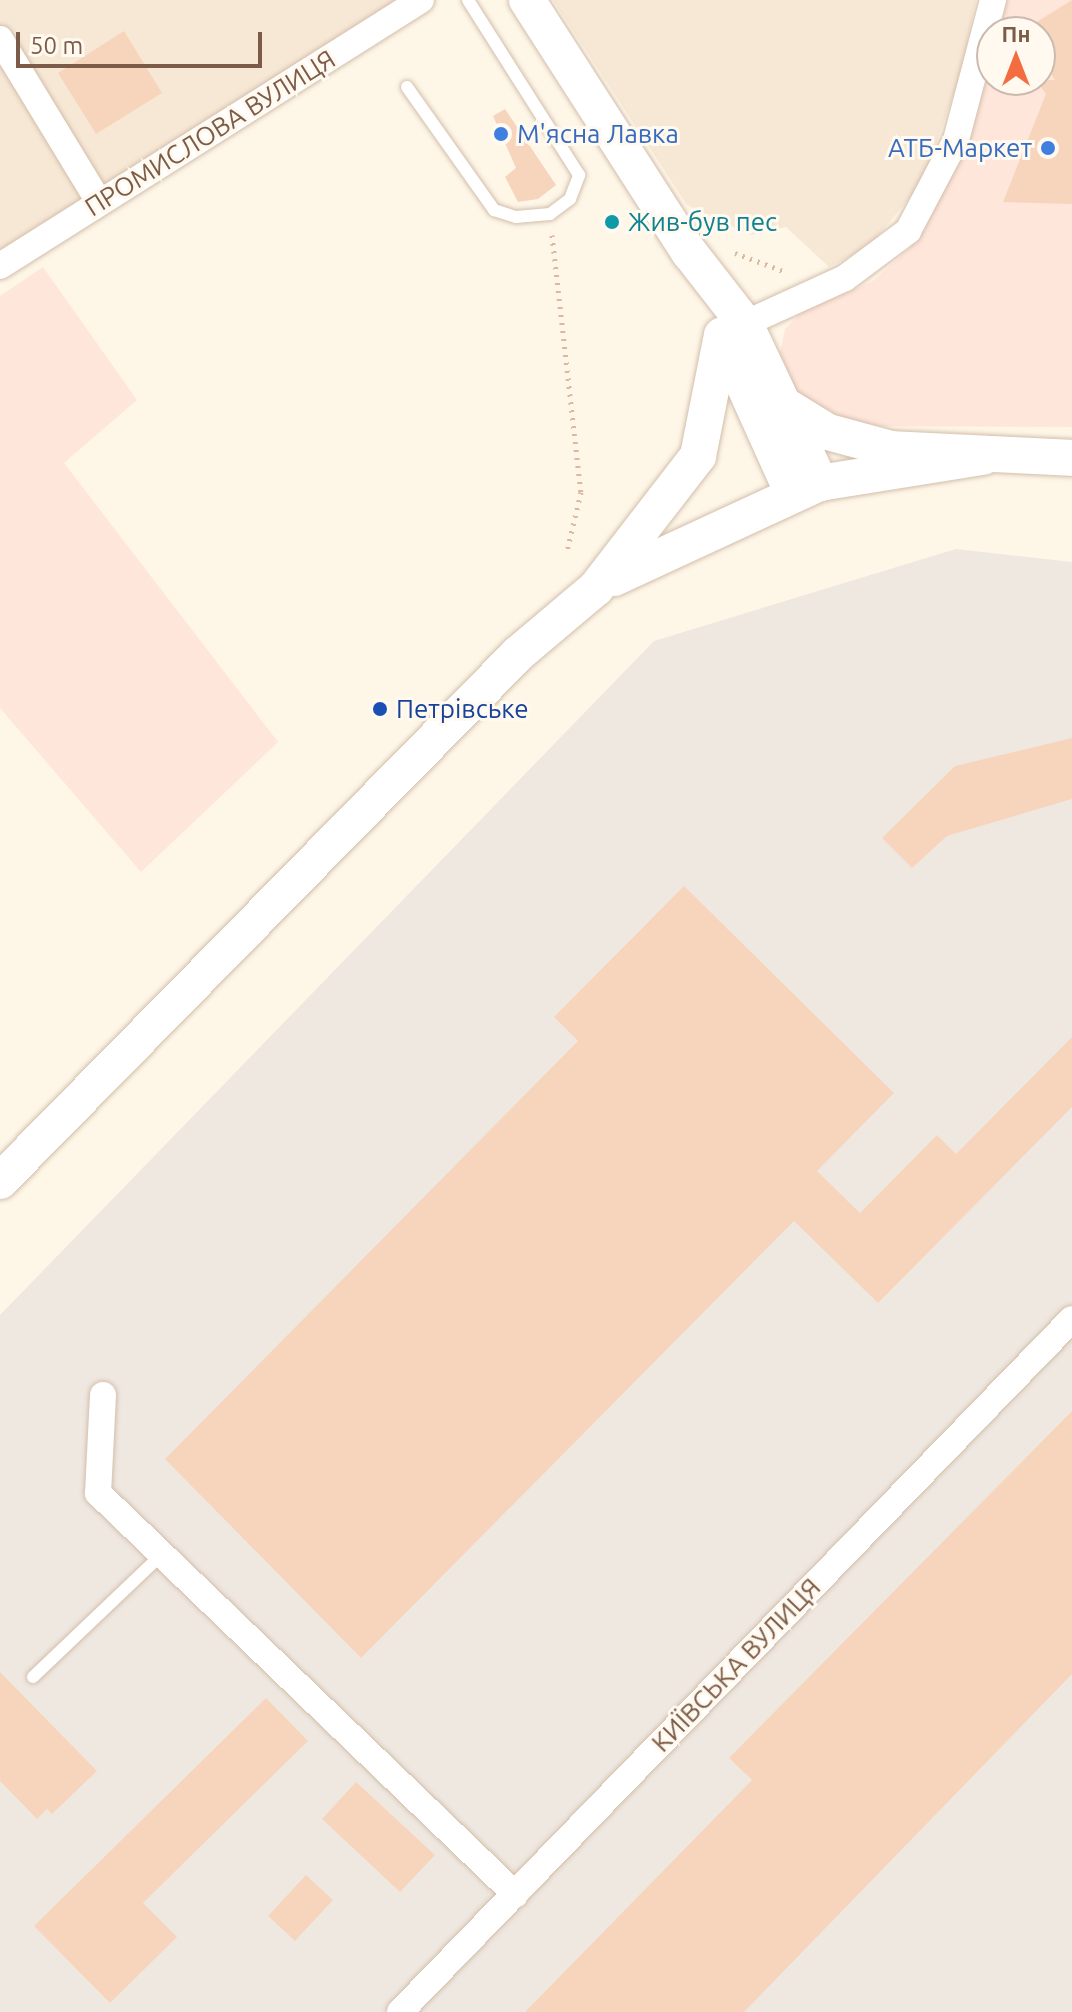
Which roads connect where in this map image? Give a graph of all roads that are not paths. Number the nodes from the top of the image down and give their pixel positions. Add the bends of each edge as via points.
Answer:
1 (421, 0) edge
2 (468, 0) edge
3 (527, 0) edge
4 (993, 0) edge
5 (0, 39) edge
6 (407, 87) dead end
7 (99, 202) junction
8 (0, 266) edge
9 (734, 329) junction
10 (780, 402) junction
11 (983, 457) junction
12 (1072, 458) edge
13 (806, 488) junction
14 (596, 588) junction
15 (0, 1181) edge
16 (1072, 1319) edge
17 (103, 1395) dead end
18 (159, 1557) junction
19 (33, 1677) dead end
20 (515, 1894) junction
21 (400, 2012) edge

1 - 7 street, ПРОМИСЛОВА ВУЛИЦЯ
2 - 6 lane via 579,175 570,199 550,214 516,217 494,210
3 - 9 main road
4 - 9 street via 956,140 908,231 845,278
5 - 7 street
7 - 8 street, ПРОМИСЛОВА ВУЛИЦЯ
9 - 10 main road
9 - 13 main road
9 - 14 main road via 698,456
10 - 11 main road via 854,440
10 - 13 main road
11 - 12 main road
11 - 13 main road
13 - 14 main road
14 - 15 main road via 518,654
16 - 20 street, КИЇВСЬКА ВУЛИЦЯ
17 - 18 street via 98,1493
18 - 19 lane
18 - 20 street
20 - 21 street, КИЇВСЬКА ВУЛИЦЯ

